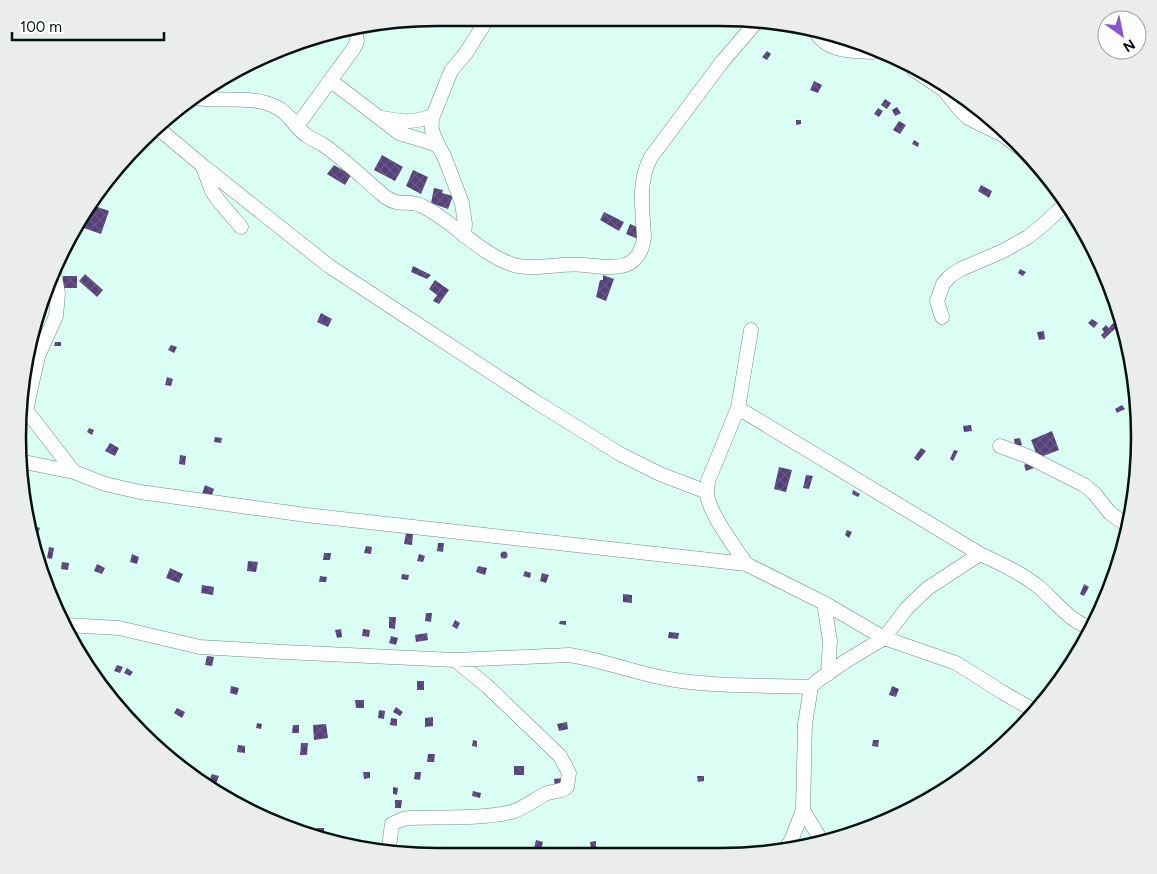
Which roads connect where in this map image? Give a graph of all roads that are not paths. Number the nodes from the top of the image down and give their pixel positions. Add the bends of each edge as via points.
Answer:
1 (483, 26) edge
2 (752, 28) edge
3 (356, 34) edge
4 (819, 38) edge
5 (861, 51) edge
6 (330, 80) junction
7 (948, 95) edge
8 (204, 98) edge
9 (432, 116) junction
10 (378, 117) junction
11 (297, 126) junction
12 (993, 130) edge
13 (163, 131) edge
14 (439, 147) junction
15 (202, 166) junction
16 (1061, 208) edge
17 (241, 227) dead end
18 (464, 236) junction
19 (56, 284) edge
20 (942, 317) dead end
21 (751, 330) dead end
22 (29, 388) edge
23 (738, 408) junction
24 (27, 416) edge
25 (1000, 446) dead end
26 (27, 463) edge
27 (74, 472) junction
28 (707, 492) junction
29 (1122, 522) edge
30 (980, 554) junction
31 (746, 564) junction
32 (824, 603) junction
33 (72, 625) edge
34 (1084, 626) edge
35 (884, 638) junction
36 (455, 660) junction
37 (828, 674) junction
38 (811, 687) junction
39 (1029, 708) edge
40 (803, 810) junction
41 (818, 836) edge
42 (791, 841) edge
43 (389, 845) edge

1 - 9 street via 451,70
2 - 18 street via 722,62 644,170 643,247 632,262 625,267 610,268 576,264 517,266 503,261
3 - 6 street via 354,48
4 - 5 street via 836,48
6 - 10 street
6 - 11 street
7 - 12 street via 968,118
8 - 11 street via 274,106 286,112
9 - 10 street via 405,123
9 - 14 street via 431,129
10 - 14 street via 399,133
11 - 18 street via 388,199 401,204 421,205
13 - 15 street
14 - 18 street via 462,203
15 - 17 street via 212,191
15 - 28 street via 330,266 533,400 620,454
16 - 20 street via 1028,237 950,276 936,301
19 - 22 street via 56,316 38,356
21 - 23 street
23 - 28 street via 708,481
23 - 30 street
24 - 27 street
25 - 29 street via 1084,485
26 - 27 street
27 - 31 street via 140,492
28 - 31 street via 709,503
30 - 34 street via 1014,570 1039,587
30 - 35 street via 928,588 907,608
31 - 32 street
32 - 35 street
32 - 37 street via 830,641
33 - 36 street via 119,628 200,647
35 - 37 street
35 - 39 street via 956,663
36 - 38 street via 569,655 699,683
36 - 43 street via 560,756 569,773 567,787 547,793 511,812 397,821 392,824
37 - 38 street
38 - 40 street via 805,724
40 - 41 street
40 - 42 street

